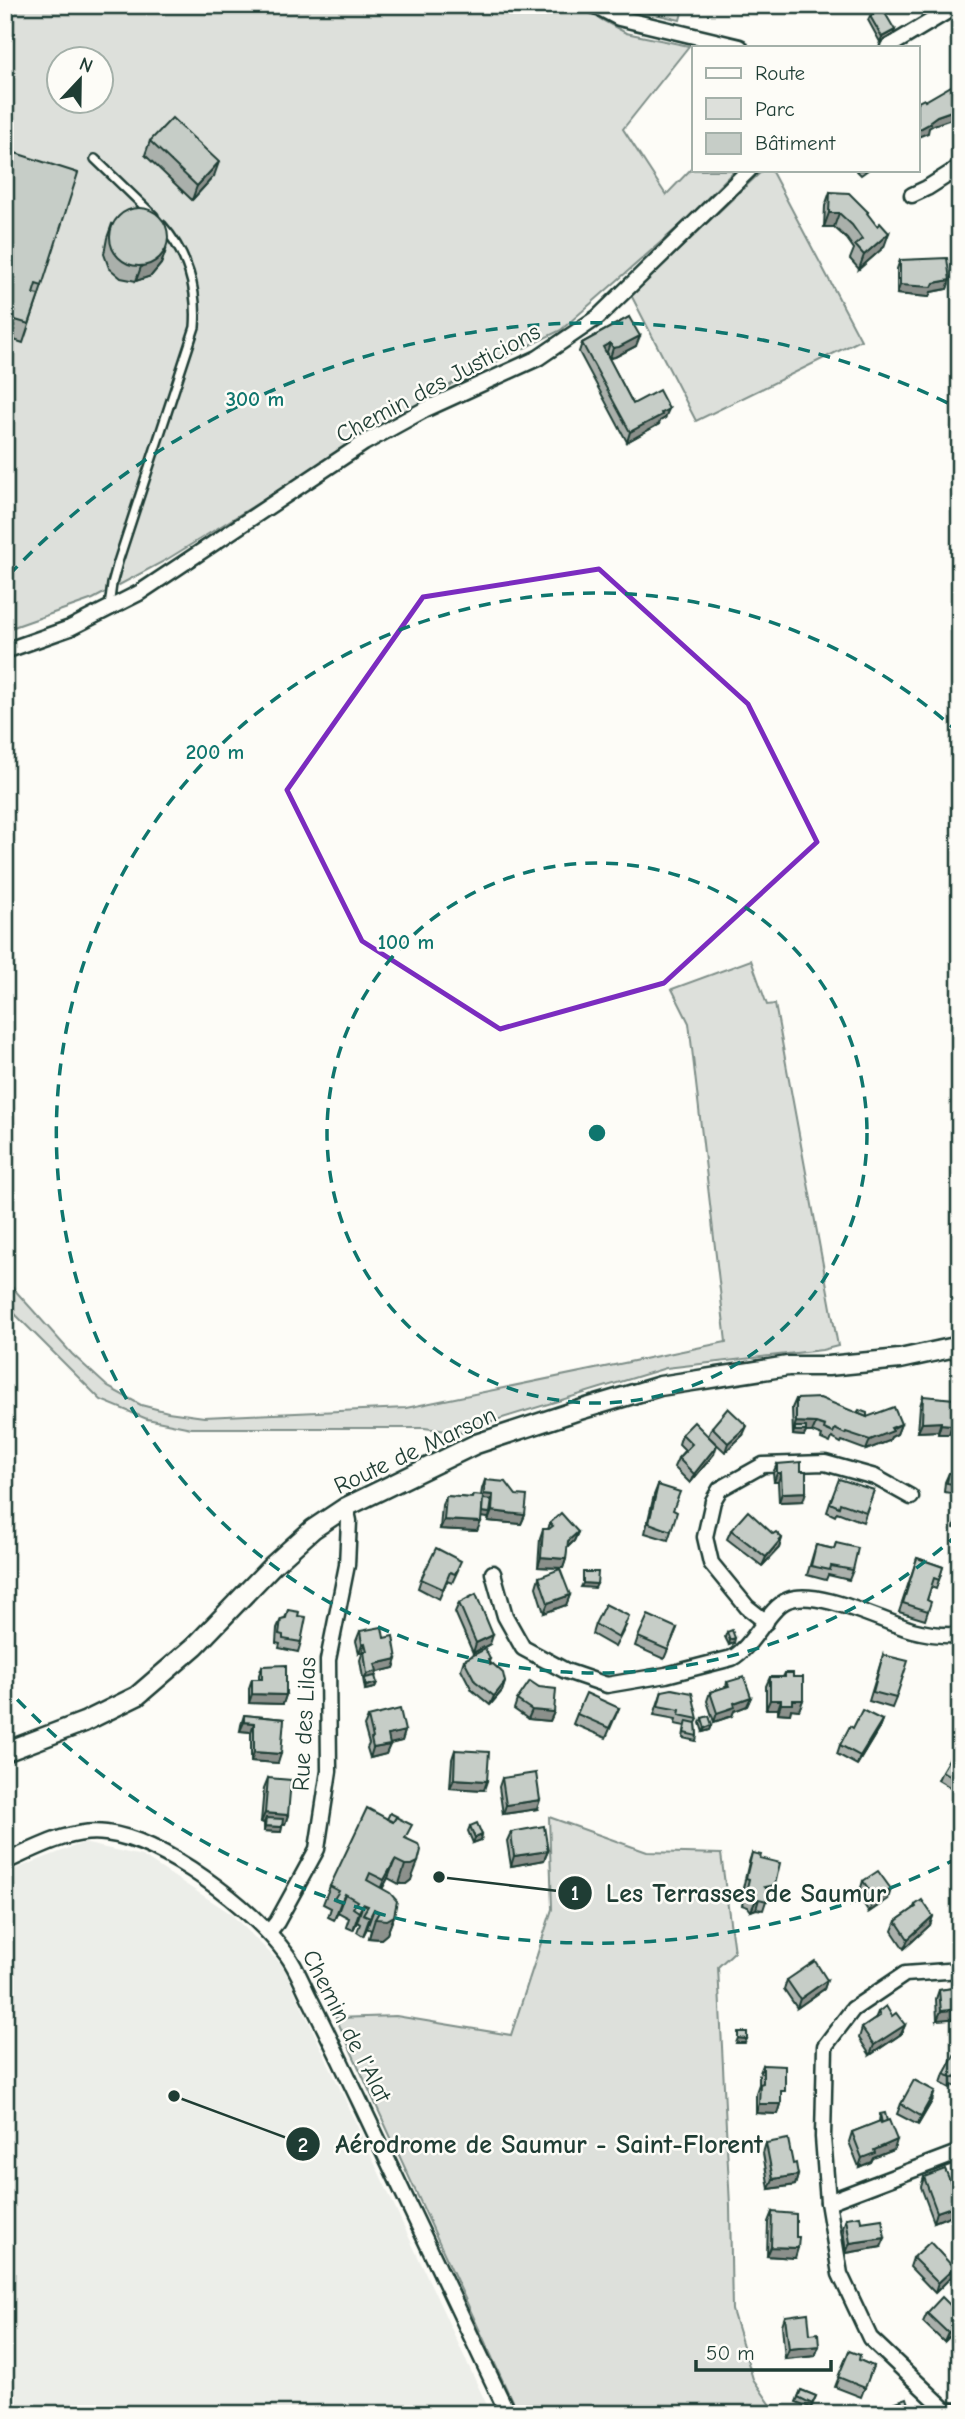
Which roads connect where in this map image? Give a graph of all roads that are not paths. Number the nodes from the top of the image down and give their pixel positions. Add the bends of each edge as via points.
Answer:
1 (594, 5) edge
2 (958, 5) edge
3 (736, 46) edge
4 (890, 46) edge
5 (95, 159) dead end
6 (960, 167) edge
7 (747, 172) edge
8 (912, 195) dead end
9 (109, 608) junction
10 (5, 651) edge
11 (960, 1346) edge
12 (911, 1497) dead end
13 (346, 1507) junction
14 (494, 1573) dead end
15 (766, 1622) junction
16 (960, 1635) edge
17 (5, 1752) edge
18 (5, 1862) edge
19 (269, 1932) junction
20 (960, 1970) edge
21 (960, 2152) edge
22 (828, 2202) junction
23 (960, 2411) edge
24 (508, 2414) edge

1 - 3 street via 619,18
2 - 4 street
5 - 9 lane via 172,236 197,303 195,327 118,562
6 - 8 street
7 - 9 street, Chemin des Justicions via 598,317 538,358 424,410 365,443 139,593
9 - 10 street, Chemin des Justicions via 70,628
11 - 13 street, Route de Marson via 900,1359 789,1366 660,1386 477,1444
12 - 15 street via 875,1477 825,1463 763,1465 720,1489 705,1538 711,1563 747,1607
13 - 17 street, Route de Marson via 313,1529 195,1646 137,1696 85,1722
13 - 19 street, Rue des Lilas via 347,1565 328,1660 329,1771 317,1849
14 - 15 street via 505,1616 523,1648 566,1671 607,1685 732,1657 742,1653
15 - 16 street via 783,1602 811,1597 913,1630
18 - 19 street, Chemin de l'Alat via 85,1833 133,1839 200,1877
19 - 24 street, Chemin de l'Alat via 289,1957 326,2030
20 - 22 street via 905,1975 853,2009 825,2046 822,2137
21 - 22 street
22 - 23 street via 840,2274 870,2338 946,2410

